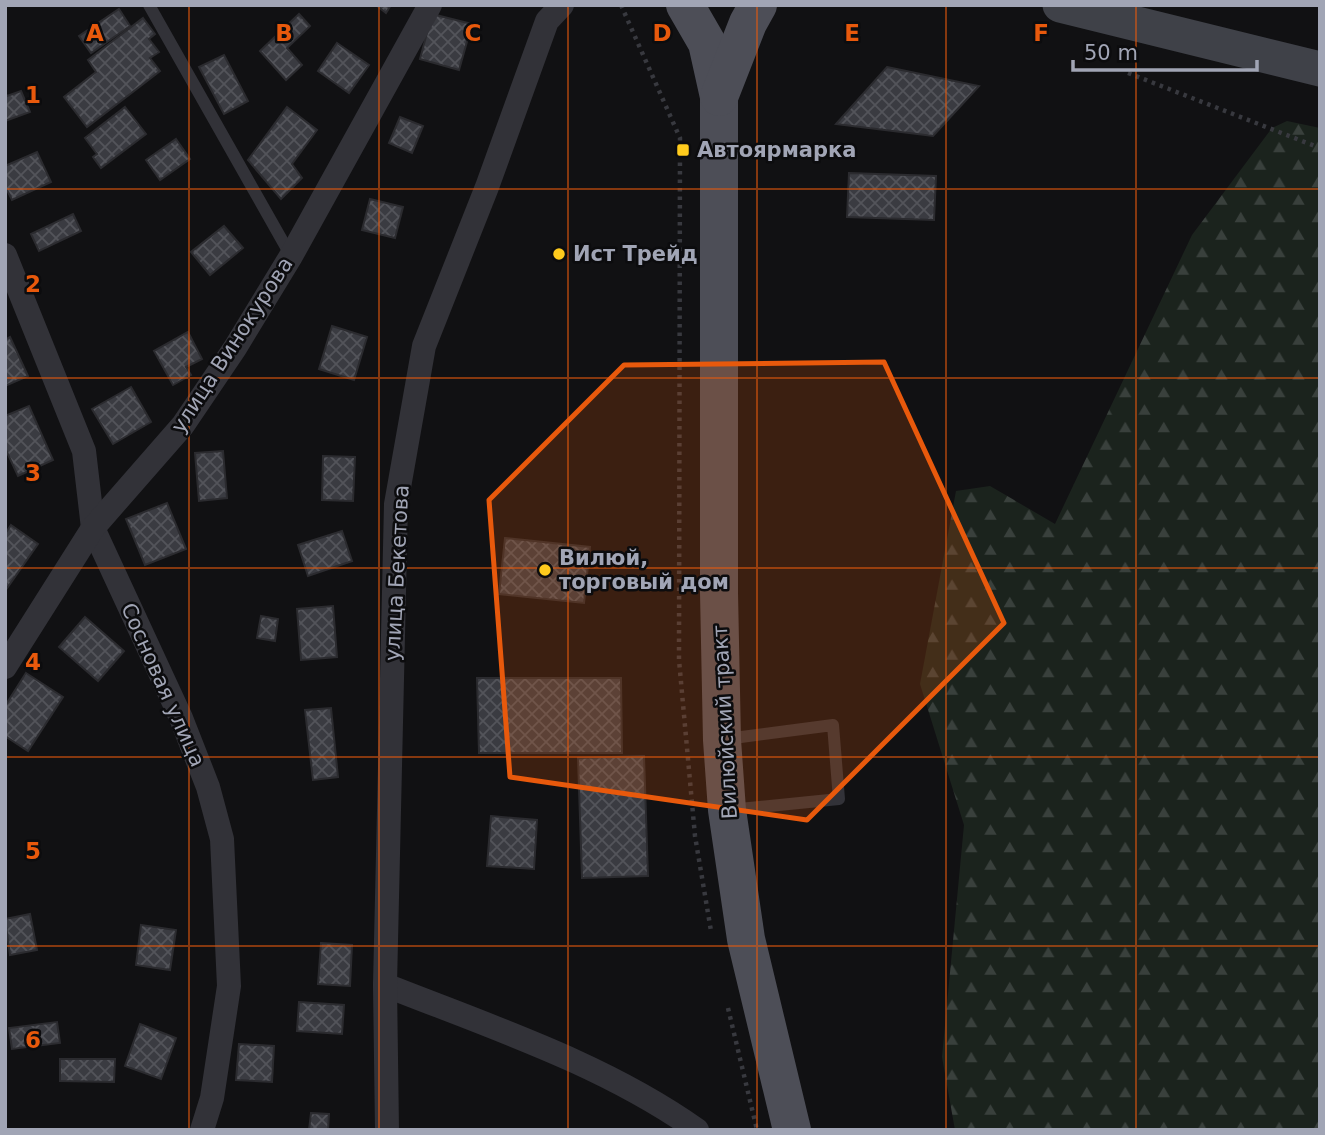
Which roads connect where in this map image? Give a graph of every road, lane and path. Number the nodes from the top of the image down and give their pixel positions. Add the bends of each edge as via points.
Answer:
1 (149, 5) edge
2 (430, 5) edge
3 (562, 5) edge
4 (685, 5) edge
5 (758, 5) edge
6 (1063, 6) edge
7 (1320, 69) edge
8 (1128, 73) dead end
9 (719, 97) junction
10 (1320, 148) edge
11 (5, 256) edge
12 (291, 256) junction
13 (93, 528) junction
14 (5, 667) edge
15 (722, 740) junction
16 (727, 810) junction
17 (385, 985) junction
18 (202, 1130) edge
19 (387, 1130) edge
20 (697, 1130) edge
21 (792, 1130) edge

1 - 12 lane
2 - 12 street, улица Винокурова
3 - 17 street, улица Бекетова via 547,22 422,359 396,504
4 - 9 main road, Вилюйский тракт via 707,43
5 - 9 main road, Вилюйский тракт
6 - 7 main road
8 - 10 path
9 - 15 main road, Вилюйский тракт
11 - 13 street, Сосновая улица via 84,451
12 - 13 street, улица Винокурова via 183,425
13 - 14 street, улица Винокурова
13 - 18 street, Сосновая улица via 181,718 222,839 229,986 212,1098
15 - 16 main road, Вилюйский тракт
15 - 16 lane via 833,725 839,799
16 - 21 main road, Вилюйский тракт via 746,939
17 - 19 street, улица Бекетова
17 - 20 street via 651,1097

